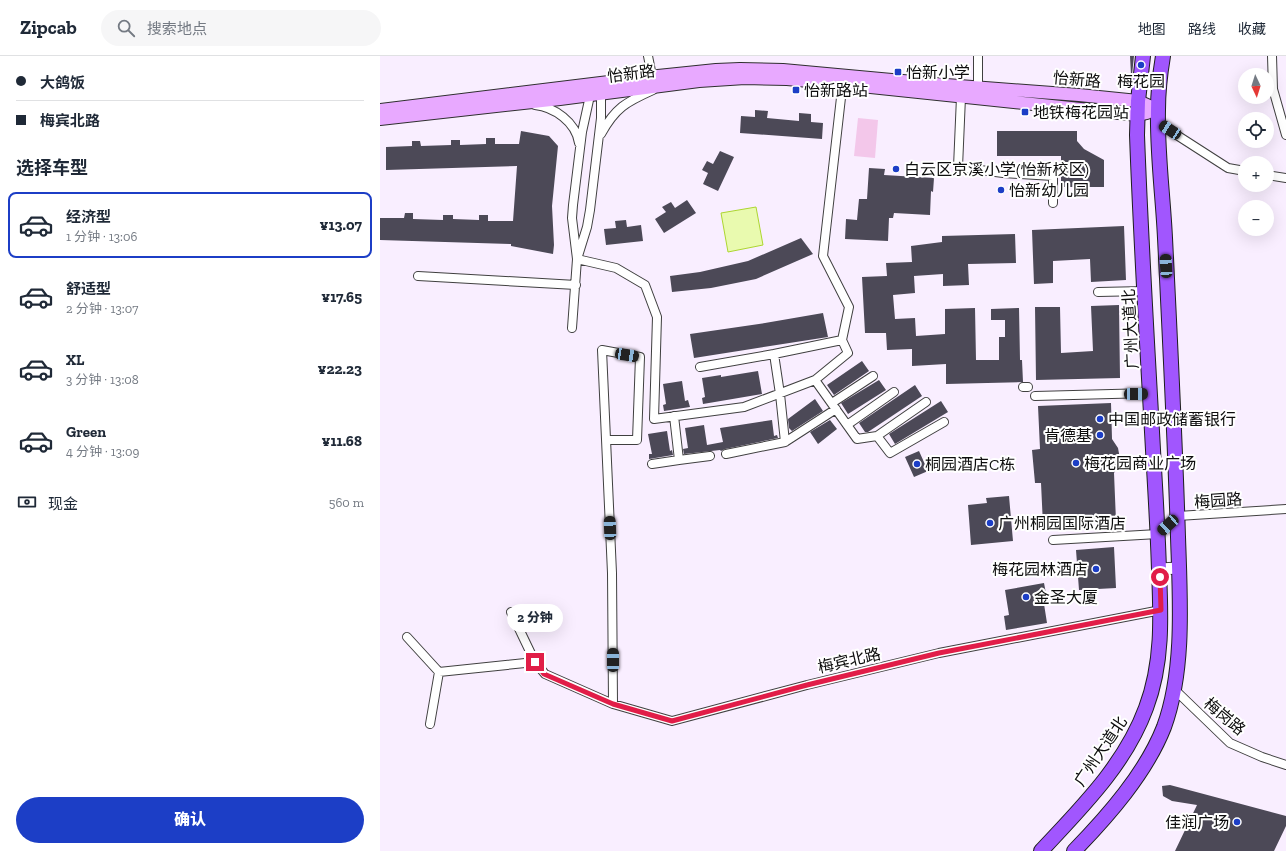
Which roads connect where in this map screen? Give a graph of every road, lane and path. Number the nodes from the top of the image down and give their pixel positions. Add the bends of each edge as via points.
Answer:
1 (648, 56) edge
2 (978, 56) edge
3 (1142, 56) edge
4 (1163, 56) edge
5 (1272, 56) edge
6 (652, 76) junction
7 (843, 80) junction
8 (663, 85) junction
9 (978, 88) junction
10 (595, 91) junction
11 (559, 94) junction
12 (961, 97) junction
13 (522, 103) junction
14 (1138, 108) junction
15 (380, 110) edge
16 (1158, 116) junction
17 (380, 119) edge
18 (1286, 136) edge
19 (598, 138) junction
20 (580, 149) junction
21 (1238, 170) edge
22 (1274, 176) edge
23 (1286, 178) edge
24 (1053, 203) dead end
25 (577, 259) junction
26 (418, 276) dead end
27 (576, 285) junction
28 (1145, 291) junction
29 (1098, 292) dead end
30 (572, 328) dead end
31 (842, 340) junction
32 (774, 354) junction
33 (700, 367) dead end
34 (873, 376) dead end
35 (815, 380) junction
36 (894, 392) dead end
37 (780, 394) junction
38 (1150, 394) junction
39 (1035, 396) dead end
40 (926, 402) dead end
41 (834, 406) junction
42 (674, 416) junction
43 (944, 422) dead end
44 (847, 425) junction
45 (877, 436) junction
46 (607, 440) junction
47 (785, 442) junction
48 (726, 454) dead end
49 (710, 456) dead end
50 (679, 460) junction
51 (652, 464) dead end
52 (1286, 509) edge
53 (1178, 516) junction
54 (1158, 534) junction
55 (1053, 540) dead end
56 (1179, 568) junction
57 (1159, 569) junction
58 (1161, 610) junction
59 (510, 612) dead end
60 (407, 636) dead end
61 (535, 662) junction
62 (439, 672) junction
63 (1174, 688) junction
64 (613, 704) junction
65 (430, 724) dead end
66 (1286, 765) edge
67 (1051, 846) edge
68 (1041, 851) edge
69 (1074, 851) edge

1 - 6 street
2 - 9 street
3 - 14 highway, 广州大道北
4 - 16 highway
5 - 18 street via 1273,89
6 - 7 main road, 怡新路 via 740,69 783,70
6 - 10 main road, 怡新路
7 - 8 main road, 怡新路 via 745,78
7 - 9 main road, 怡新路
7 - 12 main road, 怡新路
7 - 31 street via 823,256 849,307
8 - 10 main road, 怡新路
8 - 19 street via 633,99 619,109 608,120
9 - 14 main road, 怡新路 via 1079,95
10 - 11 main road, 怡新路
10 - 19 street via 601,118
10 - 20 street
11 - 13 main road, 怡新路
11 - 15 main road, 怡新路
12 - 14 main road, 怡新路
12 - 24 street via 958,167 1053,176
13 - 17 main road, 怡新路
13 - 20 street via 545,106 562,116 574,130
14 - 16 main road, 怡新路
14 - 28 highway, 广州大道北
16 - 21 street via 1228,168
16 - 53 highway
19 - 25 street via 589,215
20 - 25 street via 572,218
22 - 23 street
25 - 27 street
25 - 42 street via 616,268 645,285 657,317 654,419
26 - 27 street
27 - 30 street
28 - 29 street
28 - 38 highway, 广州大道北
31 - 32 street
31 - 35 street via 848,353
32 - 33 street
32 - 37 street
34 - 41 street
35 - 37 street
35 - 41 street
36 - 44 street
37 - 42 street via 744,407
37 - 47 street
38 - 39 street
38 - 54 highway, 广州大道北
40 - 45 street
41 - 44 street
41 - 47 street
42 - 50 street
43 - 45 street via 890,453
44 - 45 street via 857,439
46 - 46 street via 606,418 602,350 640,357 637,440
46 - 64 street
47 - 48 street
49 - 50 street
50 - 51 street
52 - 53 street, 梅园路
53 - 54 street, 梅园路
53 - 56 highway
54 - 55 street
54 - 57 highway, 广州大道北
56 - 57 street
56 - 63 highway via 1179,645
57 - 58 highway, 广州大道北
58 - 64 street, 梅宾北路 via 939,653 672,721
58 - 67 highway, 广州大道北 via 1157,669 1146,708 1134,734 1099,787
59 - 61 street, 梅宾北路
60 - 62 street
61 - 62 street
61 - 64 street, 梅宾北路 via 544,674
62 - 65 street
63 - 66 street, 梅岗路 via 1230,743
63 - 69 highway via 1164,726 1146,762 1120,799
67 - 68 highway, 广州大道北

